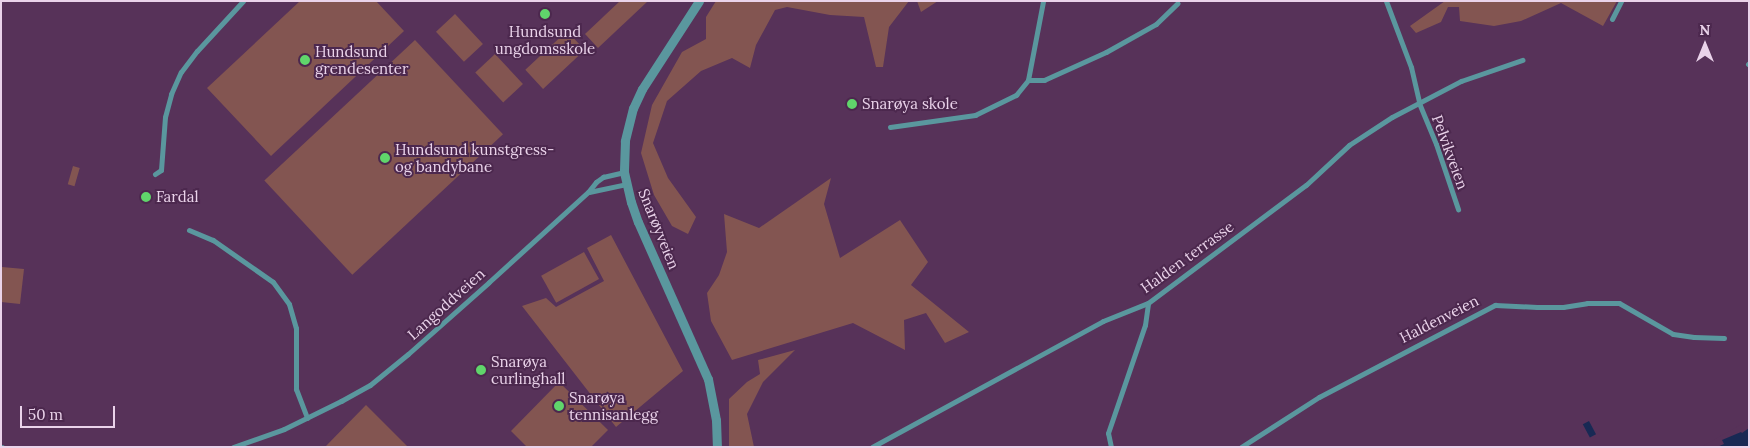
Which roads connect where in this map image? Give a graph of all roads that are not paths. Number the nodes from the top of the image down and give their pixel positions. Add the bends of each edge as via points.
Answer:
1 (243, 1) edge
2 (699, 1) edge
3 (1043, 1) edge
4 (1386, 1) edge
5 (1621, 1) edge
6 (1178, 3) dead end
7 (1612, 19) dead end
8 (1522, 60) dead end
9 (1028, 80) junction
10 (1418, 103) junction
11 (890, 127) dead end
12 (624, 172) junction
13 (156, 174) dead end
14 (626, 184) junction
15 (588, 192) junction
16 (1458, 209) dead end
17 (189, 230) dead end
18 (1148, 302) junction
19 (1724, 338) dead end
20 (307, 418) junction
21 (233, 447) edge
22 (717, 447) edge
23 (872, 447) edge
24 (1111, 447) edge
25 (1241, 447) edge

1 - 13 street via 196,51 181,72 167,110 161,170
2 - 12 street, Snarøyveien via 633,108 625,141
3 - 9 street
4 - 10 street, Pelvikveien via 1411,67
5 - 7 street
6 - 9 street via 1156,24 1106,52 1044,80
8 - 10 street, Pelvikveien via 1461,81
9 - 11 street via 1016,95 975,114
10 - 16 street, Pelvikveien
10 - 18 street, Halden terrasse via 1349,145 1306,185
12 - 14 street, Snarøyveien
12 - 15 street, Langoddveien via 603,177
14 - 15 street
14 - 22 street, Snarøyveien via 638,222 708,379 716,420
15 - 20 street, Langoddveien via 398,363 370,385
17 - 20 street via 213,240 273,282 289,304 296,328 296,389
18 - 23 street, Halden terrasse via 1103,321
18 - 24 street via 1145,326 1108,433
19 - 25 street, Haldenveien via 1673,334 1619,303 1563,307 1495,305 1319,396
20 - 21 street, Langoddveien

